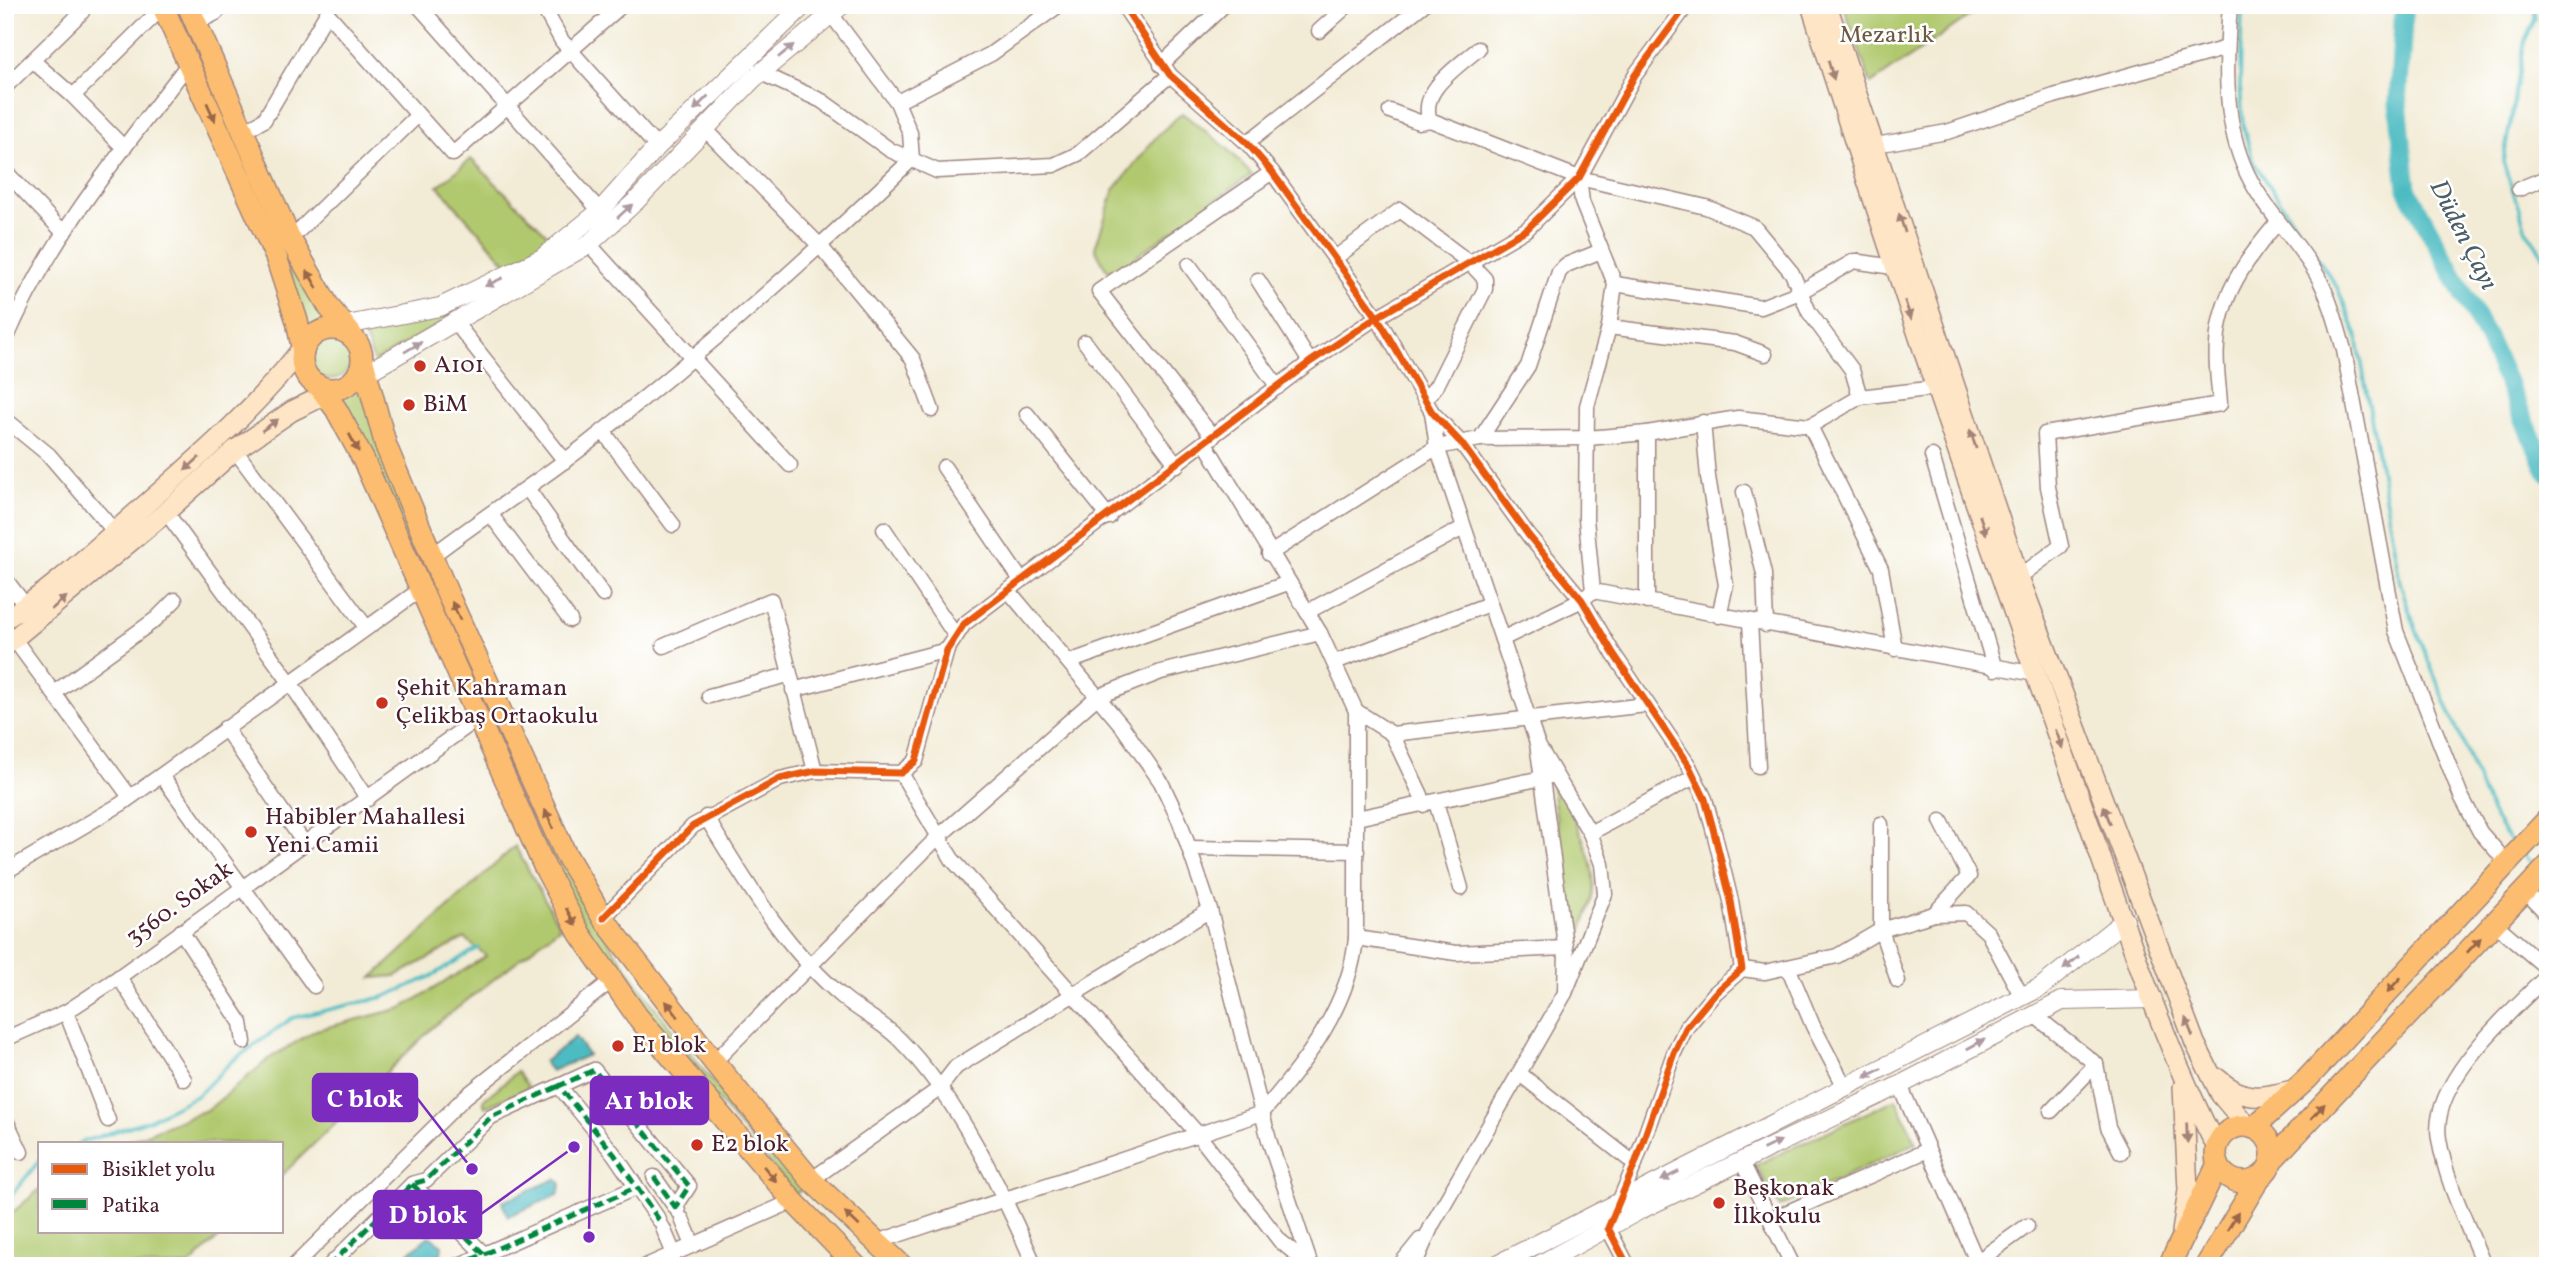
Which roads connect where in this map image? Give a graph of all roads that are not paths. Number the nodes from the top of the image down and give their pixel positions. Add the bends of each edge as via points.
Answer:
1 (223, 5) edge
2 (418, 5) edge
3 (542, 5) edge
4 (622, 5) edge
5 (804, 5) edge
6 (1059, 5) edge
7 (1123, 5) edge
8 (1224, 5) edge
9 (1348, 5) edge
10 (1423, 5) edge
11 (1687, 5) edge
12 (1811, 5) edge
13 (1827, 5) edge
14 (2230, 5) edge
15 (163, 6) edge
16 (831, 8) edge
17 (326, 9) edge
18 (82, 12) dead end
19 (192, 14) edge
20 (1319, 31) dead end
21 (2227, 48) junction
22 (1478, 49) dead end
23 (571, 51) junction
24 (33, 61) junction
25 (189, 63) junction
26 (1166, 70) junction
27 (761, 73) junction
28 (5, 87) edge
29 (73, 96) junction
30 (897, 102) junction
31 (507, 103) junction
32 (1391, 111) dead end
33 (417, 116) junction
34 (1430, 120) junction
35 (705, 129) junction
36 (244, 131) junction
37 (1247, 143) junction
38 (1876, 145) junction
39 (124, 148) junction
40 (657, 148) junction
41 (912, 159) junction
42 (5, 171) edge
43 (1272, 172) junction
44 (2548, 177) edge
45 (1579, 178) junction
46 (2519, 189) dead end
47 (600, 211) junction
48 (2278, 222) junction
49 (64, 233) junction
50 (290, 239) junction
51 (589, 244) junction
52 (821, 247) junction
53 (1601, 251) junction
54 (1335, 258) junction
55 (1470, 263) junction
56 (1189, 265) dead end
57 (1893, 267) junction
58 (1258, 279) dead end
59 (1615, 284) junction
60 (1800, 292) junction
61 (1377, 317) junction
62 (455, 322) junction
63 (1609, 327) junction
64 (342, 330) junction
65 (5, 342) edge
66 (1085, 342) dead end
67 (304, 348) junction
68 (1765, 354) dead end
69 (693, 357) junction
70 (1310, 362) junction
71 (344, 381) junction
72 (1278, 387) junction
73 (1936, 388) junction
74 (1860, 397) junction
75 (1429, 406) junction
76 (932, 410) dead end
77 (1027, 414) dead end
78 (5, 419) edge
79 (1703, 422) junction
80 (1810, 426) junction
81 (603, 431) junction
82 (1647, 433) junction
83 (1587, 438) junction
84 (1480, 439) junction
85 (1209, 440) junction
86 (1462, 444) junction
87 (1437, 447) junction
88 (235, 450) junction
89 (1932, 456) dead end
90 (565, 461) junction
91 (790, 465) dead end
92 (1177, 465) junction
93 (944, 467) dead end
94 (527, 488) junction
95 (1744, 492) dead end
96 (166, 512) junction
97 (491, 516) junction
98 (1109, 517) junction
99 (673, 525) dead end
100 (1463, 528) junction
101 (884, 529) dead end
102 (116, 531) junction
103 (1269, 554) junction
104 (432, 556) junction
105 (2019, 577) junction
106 (5, 579) edge
107 (1021, 580) junction
108 (1288, 583) junction
109 (420, 590) junction
110 (1007, 590) junction
111 (603, 595) dead end
112 (1588, 596) junction
113 (175, 600) dead end
114 (1647, 602) junction
115 (1489, 604) junction
116 (26, 606) junction
117 (1307, 612) junction
118 (1719, 615) junction
119 (5, 619) edge
120 (570, 620) dead end
121 (1750, 622) junction
122 (1766, 625) junction
123 (366, 627) junction
124 (1320, 633) junction
125 (954, 635) junction
126 (1502, 639) junction
127 (10, 642) edge
128 (664, 646) dead end
129 (1895, 649) junction
130 (947, 650) junction
131 (1069, 662) junction
132 (1335, 662) junction
133 (1995, 669) junction
134 (2035, 674) junction
135 (788, 675) junction
136 (289, 681) junction
137 (793, 690) junction
138 (54, 693) junction
139 (709, 696) dead end
140 (1097, 696) junction
141 (1646, 705) junction
142 (1356, 711) junction
143 (1529, 718) junction
144 (477, 719) junction
145 (225, 728) junction
146 (1392, 734) junction
147 (1537, 743) junction
148 (1758, 766) dead end
149 (815, 771) junction
150 (901, 772) junction
151 (1557, 775) junction
152 (162, 776) junction
153 (1694, 777) junction
154 (1542, 778) junction
155 (131, 797) junction
156 (368, 799) junction
157 (1429, 803) junction
158 (706, 817) junction
159 (1357, 818) junction
160 (1941, 821) dead end
161 (1881, 824) dead end
162 (2542, 825) edge
163 (1590, 833) junction
164 (937, 838) junction
165 (304, 843) junction
166 (1190, 848) junction
167 (1357, 851) junction
168 (2508, 864) junction
169 (2548, 866) edge
170 (5, 872) edge
171 (242, 886) junction
172 (1461, 888) dead end
173 (2525, 891) junction
174 (1210, 910) junction
175 (1934, 914) junction
176 (2548, 915) edge
177 (603, 918) junction
178 (2125, 920) junction
179 (2494, 923) junction
180 (1881, 930) junction
181 (181, 932) junction
182 (1356, 938) junction
183 (1565, 948) junction
184 (811, 966) junction
185 (1788, 967) junction
186 (1742, 969) junction
187 (2548, 969) edge
188 (2548, 975) edge
189 (120, 977) junction
190 (611, 981) junction
191 (1898, 981) dead end
192 (314, 986) dead end
193 (1075, 993) junction
194 (1565, 993) junction
195 (2022, 996) junction
196 (2153, 999) junction
197 (66, 1012) junction
198 (2034, 1015) junction
199 (5, 1039) edge
200 (244, 1042) dead end
201 (714, 1062) junction
202 (2096, 1064) junction
203 (2180, 1065) junction
204 (2208, 1070) junction
205 (1520, 1074) junction
206 (184, 1079) dead end
207 (1900, 1085) junction
208 (559, 1086) junction
209 (1845, 1087) junction
210 (939, 1089) junction
211 (2293, 1090) junction
212 (2051, 1111) dead end
213 (1262, 1113) junction
214 (5, 1118) edge
215 (108, 1120) dead end
216 (2251, 1128) junction
217 (1197, 1133) junction
218 (1928, 1150) junction
219 (21, 1152) dead end
220 (2121, 1152) dead end
221 (2217, 1156) junction
222 (1741, 1160) junction
223 (1635, 1164) junction
224 (2265, 1169) junction
225 (654, 1177) dead end
226 (811, 1180) junction
227 (412, 1184) junction
228 (635, 1188) junction
229 (1005, 1198) junction
230 (793, 1201) junction
231 (1620, 1202) junction
232 (679, 1212) junction
233 (1772, 1219) junction
234 (1432, 1225) junction
235 (2027, 1226) dead end
236 (1608, 1228) junction
237 (877, 1242) junction
238 (693, 1245) junction
239 (484, 1254) junction
240 (674, 1254) junction
241 (2174, 1257) edge
242 (1560, 1260) edge
243 (1976, 1264) edge
244 (295, 1266) edge
245 (329, 1266) edge
246 (457, 1266) edge
247 (646, 1266) edge
248 (856, 1266) edge
249 (902, 1266) edge
250 (1035, 1266) edge
251 (1311, 1266) edge
252 (1399, 1266) edge
253 (1414, 1266) edge
254 (1494, 1266) edge
255 (1537, 1266) edge
256 (1628, 1266) edge
257 (1793, 1266) edge
258 (2206, 1266) edge
259 (2484, 1266) edge

1 - 19 street via 216,13
2 - 31 street
3 - 23 street
4 - 23 street
5 -> 40 street
6 - 30 street via 991,54
7 - 26 street
8 - 26 street
9 - 20 street
10 - 37 street
11 - 45 street via 1635,75
12 -> 57 main road
13 - 38 main road
14 - 21 street
15 - 25 main road
15 - 29 street
27 -> 16 street
16 - 30 street
17 - 33 street
17 - 36 street via 264,120
18 - 24 street
19 - 36 main road
21 - 38 street via 2054,96 1947,132
21 - 48 street via 2234,140 2244,167
22 - 34 street via 1433,91 1427,106
23 - 31 street
23 - 40 street
24 - 28 street
24 - 29 street
25 - 39 street
25 -> 67 main road via 276,257
26 - 37 street
26 - 41 street via 1078,154 1054,166 937,171
27 - 35 street
27 - 41 street via 822,101 890,150
29 - 39 street
30 - 41 street via 910,133
31 - 33 street via 453,154
31 - 47 street
32 - 34 street via 1419,122
33 - 50 street
34 - 45 street
51 -> 35 street
35 - 52 street
36 - 50 main road
37 - 43 street
105 -> 38 main road
39 - 49 street
40 - 47 street
41 - 52 street
42 - 49 street
43 - 54 street
43 - 85 street via 1100,291
44 - 46 street
45 - 53 street via 1582,202
45 - 55 street via 1527,229
45 - 60 street via 1706,207 1754,227 1792,274
47 -> 64 street via 542,258 440,307
48 - 105 street via 2227,293 2217,344 2220,404 2045,434 2048,487 2061,546
48 - 168 street via 2316,274 2334,314 2396,631 2461,796 2480,832
49 - 65 street
64 -> 50 main road
51 - 62 street
51 - 69 street
52 - 69 street
52 - 76 street via 914,359
53 - 59 street
53 - 84 street via 1559,272 1528,366
54 - 55 street via 1400,210
54 - 61 street
55 - 61 street
55 - 75 street via 1485,279 1485,289
56 - 72 street
57 - 60 street via 1854,261
57 -> 73 main road
58 - 70 street
59 - 60 street via 1761,307
59 - 63 street
60 - 74 street via 1809,312 1852,370
61 - 70 street
61 - 75 street
71 -> 62 street
62 - 90 street
63 - 68 street via 1735,343
63 - 83 street via 1587,407
64 - 67 main road via 321,330
64 - 71 main road via 362,352
66 - 92 street
67 - 71 main road via 305,371
67 -> 102 main road via 237,424
69 - 81 street
69 - 91 street
70 - 72 street
88 -> 71 main road
71 - 104 main road via 386,446
71 -> 109 main road via 363,459
72 - 85 street
73 - 74 street
73 -> 134 main road
74 - 80 street
75 - 86 street
75 - 87 street
77 - 98 street
78 - 102 street via 49,455
79 - 80 street via 1738,418
79 - 82 street
79 - 118 street via 1727,585
80 - 129 street via 1881,569
81 - 90 street
81 - 99 street
82 - 83 street
82 - 114 street
83 - 84 street
83 - 112 street
84 - 86 street
85 - 92 street
85 - 103 street
86 - 87 street
86 - 112 street via 1529,536
87 - 100 street
87 - 103 street
88 - 96 main road
88 - 123 street
89 - 133 street
90 - 94 street
92 - 98 street
93 - 107 street
94 - 97 street
94 - 111 street
95 - 122 street via 1764,573
127 -> 96 main road
96 - 136 street
97 - 104 street
97 - 120 street
98 - 107 street
100 - 115 street
100 - 117 street
101 - 125 street
102 - 116 main road
103 - 108 street
177 -> 104 main road via 565,853
204 -> 105 main road via 2143,912
106 - 116 street
107 - 110 street
108 - 117 street
108 - 131 street
109 - 123 street
109 - 144 main road
110 - 125 street
110 - 131 street
112 - 114 street
112 - 126 street
112 - 141 street
113 - 138 street
114 - 118 street
115 - 126 street
115 - 132 street
116 - 119 main road
117 - 124 street
118 - 121 street
121 - 122 street
121 - 148 street
122 - 129 street
123 - 136 street
124 - 132 street
124 - 140 street via 1161,672
125 - 130 street
126 - 143 street
127 - 138 street
128 - 135 street via 771,600
129 - 133 street
130 - 137 street
130 - 150 street via 916,761
131 - 140 street
132 - 142 street
133 - 134 street
134 -> 178 main road
135 - 137 street
135 - 139 street
136 - 145 street
136 - 156 street
137 - 149 street
138 - 155 street
140 - 164 street
140 - 166 street via 1161,782
141 - 143 street
141 - 153 street
142 - 146 street
142 - 159 street
143 - 146 street
143 - 147 street
144 - 156 street, 3560. Sokak
144 -> 190 main road via 558,895
145 - 152 street
145 - 165 street
146 - 157 street
147 - 151 street
147 - 154 street
149 - 150 street
149 - 158 street via 780,779
150 - 164 street
151 - 154 street
151 - 163 street
152 - 155 street
152 - 171 street
153 - 163 street
153 - 186 street via 1705,799 1731,901
154 - 157 street
154 - 183 street
155 - 170 street
156 - 165 street, 3560. Sokak
157 - 159 street
157 - 172 street
158 - 177 street
158 - 184 street via 765,914
159 - 167 street
160 - 175 street via 1969,876
161 - 180 street
162 - 168 main road
163 - 194 street via 1602,864 1605,894
164 - 184 street
164 - 193 street
165 - 171 street, 3560. Sokak
166 - 167 street
166 - 174 street
167 - 182 street
168 -> 211 main road
169 - 173 main road
171 - 181 street, 3560. Sokak
171 - 192 street
173 - 176 street
173 - 179 main road
174 - 193 street
174 - 213 street
175 - 180 street
175 - 195 street via 1966,913 1988,933
201 -> 177 main road
178 -> 195 street via 2041,987
178 - 196 main road
179 - 187 street
224 -> 179 main road
180 - 185 street via 1837,956
180 - 191 street
181 - 189 street, 3560. Sokak
181 - 200 street via 241,1023
182 - 183 street via 1456,953
182 - 213 street via 1354,968 1329,1019 1292,1078
183 - 194 street
184 - 201 street
184 - 210 street via 843,998 898,1038
185 - 186 street via 1765,972
185 - 209 street
186 - 223 street via 1686,1028
188 - 259 street via 2475,1050 2440,1112 2439,1140 2449,1178
189 - 197 street, 3560. Sokak
189 - 206 street
190 -> 230 main road
190 - 244 street via 465,1097
193 - 210 street via 956,1067
193 - 217 street
194 - 205 street
195 -> 209 street
196 - 198 street via 2062,1001
196 - 203 main road
197 - 199 street, 3560. Sokak
197 - 215 street
198 - 202 street
207 -> 198 street
201 - 226 main road
202 - 212 street
202 - 220 street via 2108,1127
203 - 221 main road
203 -> 241 main road via 2188,1190
204 - 211 main road via 2234,1093 2250,1097
204 - 216 main road via 2221,1095
205 - 223 street
205 - 234 street
207 - 218 street
222 -> 207 street
208 - 227 street via 491,1117 426,1180
208 - 228 street
208 - 232 street via 594,1070 689,1186
209 -> 231 street
210 - 226 street
210 - 229 street
211 - 216 main road
213 - 217 street
213 - 251 street
214 - 219 street
216 - 221 main road via 2225,1134
216 - 224 main road via 2269,1143
217 - 229 street
217 - 251 street via 1280,1241
218 - 233 street
218 - 243 street
221 - 224 main road via 2235,1181 2244,1182
221 - 241 main road
222 - 233 street
222 - 236 street
223 - 231 street
258 -> 224 main road
225 - 232 street
237 -> 226 main road
227 - 239 street
227 - 245 street
228 - 239 street
228 - 240 street via 661,1224
229 - 237 street
229 - 250 street
230 - 238 street
230 - 248 main road
231 - 236 street
231 - 254 street
232 - 238 street
233 - 257 street
234 - 252 street
234 - 253 street
235 - 243 street
236 - 242 street
236 - 256 street
237 - 249 main road
238 - 240 street
239 - 246 street
240 - 247 street
242 - 255 street

